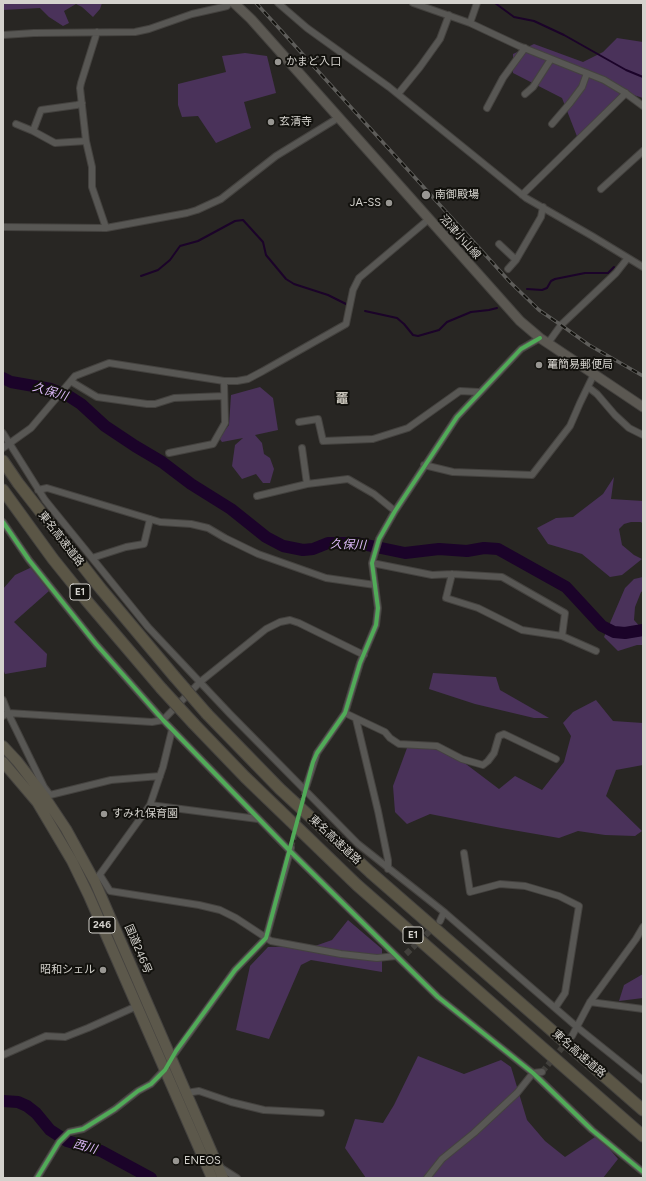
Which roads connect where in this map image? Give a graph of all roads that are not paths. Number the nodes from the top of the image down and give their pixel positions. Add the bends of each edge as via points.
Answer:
1 (229, 3) edge
2 (234, 3) edge
3 (278, 3) edge
4 (413, 3) edge
5 (477, 3) edge
6 (449, 16) junction
7 (470, 23) junction
8 (97, 32) junction
9 (3, 35) edge
10 (525, 48) junction
11 (551, 59) junction
12 (587, 73) junction
13 (626, 93) junction
14 (398, 94) junction
15 (525, 94) dead end
16 (82, 102) junction
17 (643, 106) edge
18 (487, 108) dead end
19 (338, 118) junction
20 (16, 124) dead end
21 (552, 124) dead end
22 (34, 131) junction
23 (86, 141) junction
24 (643, 151) edge
25 (600, 189) dead end
26 (522, 195) junction
27 (542, 207) junction
28 (429, 219) junction
29 (3, 228) edge
30 (106, 228) junction
31 (499, 244) dead end
32 (627, 259) junction
33 (516, 260) junction
34 (643, 267) edge
35 (508, 269) dead end
36 (540, 338) junction
37 (548, 343) junction
38 (594, 374) junction
39 (224, 381) junction
40 (72, 382) junction
41 (588, 387) junction
42 (479, 392) junction
43 (224, 396) junction
44 (643, 407) edge
45 (299, 422) dead end
46 (3, 433) edge
47 (643, 435) edge
48 (10, 444) junction
49 (3, 448) edge
50 (302, 448) dead end
51 (169, 453) dead end
52 (3, 462) edge
53 (424, 465) junction
54 (307, 484) junction
55 (38, 490) junction
56 (4, 491) edge
57 (257, 496) dead end
58 (395, 511) junction
59 (150, 519) junction
60 (3, 522) edge
61 (92, 558) junction
62 (372, 563) junction
63 (452, 574) junction
64 (375, 585) junction
65 (562, 636) junction
66 (596, 651) dead end
67 (364, 655) junction
68 (200, 682) junction
69 (3, 700) edge
70 (345, 713) junction
71 (6, 714) edge
72 (356, 719) junction
73 (162, 720) junction
74 (172, 730) junction
75 (3, 746) edge
76 (556, 759) dead end
77 (3, 762) edge
78 (160, 776) junction
79 (305, 790) junction
80 (150, 805) junction
81 (258, 819) junction
82 (290, 849) junction
83 (464, 853) dead end
84 (388, 869) junction
85 (97, 879) junction
86 (444, 912) junction
87 (440, 921) tunnel mouth
88 (643, 927) edge
89 (266, 938) junction
90 (406, 954) tunnel mouth
91 (398, 958) junction
92 (590, 1002) junction
93 (137, 1006) junction
94 (555, 1008) junction
95 (643, 1009) edge
96 (577, 1027) junction
97 (572, 1036) tunnel mouth
98 (3, 1055) edge
99 (171, 1058) junction
100 (165, 1070) junction
101 (542, 1072) tunnel mouth
102 (533, 1073) junction
103 (643, 1080) edge
104 (186, 1093) junction
105 (643, 1110) edge
106 (321, 1113) dead end
107 (643, 1136) edge
108 (217, 1165) junction
109 (643, 1172) edge
110 (37, 1178) edge
111 (212, 1178) edge
112 (223, 1178) edge
113 (237, 1178) edge
114 (427, 1178) edge

1 - 8 street via 228,6 192,14 149,29 135,32
2 - 19 main road, 沼津小山線
3 - 14 street via 307,28
4 - 6 street
5 - 7 street
6 - 7 street
6 - 14 street via 440,39
7 - 10 street
8 - 9 street
8 - 16 street via 81,83
10 - 11 street
10 - 18 street via 503,78
11 - 12 street
11 - 15 street via 533,87
12 - 13 street
12 - 21 street via 582,87
13 - 17 street
13 - 26 street
14 - 26 street
16 - 22 street via 41,110
16 - 23 street
19 - 28 main road, 沼津小山線
19 - 30 street via 276,156 221,199 187,213
20 - 22 street
22 - 23 street via 55,143
23 - 30 street via 92,167 92,187
24 - 25 street
26 - 27 street
27 - 32 street
27 - 33 street via 541,217
28 - 36 main road, 沼津小山線 via 520,321
28 - 39 street via 359,278 353,290 346,324 248,379
29 - 30 street
31 - 33 street
32 - 34 street
32 - 37 street via 616,273 560,325
33 - 35 street
36 - 37 main road, 沼津小山線
36 - 42 street via 521,349
37 - 38 main road, 沼津小山線
38 - 41 street
38 - 44 main road, 沼津小山線
39 - 40 street via 109,363 75,376
39 - 43 street
40 - 43 street via 97,397 147,404 174,398
40 - 48 street via 31,428
41 - 47 street via 598,394 629,428
41 - 53 street via 570,426 532,475 453,472
42 - 45 street via 460,391 408,428 373,439 323,441 318,419
42 - 53 street via 457,417
43 - 51 street via 225,423 213,444
46 - 48 street
48 - 49 street
48 - 55 street
50 - 54 street
52 - 105 highway, 東名高速道路 / E1, bridge via 101,589 174,676 280,789 370,872
53 - 58 street
54 - 57 street
54 - 58 street via 348,479 374,494
55 - 59 street via 47,488
55 - 61 street
56 - 107 highway, 東名高速道路 / E1, bridge via 58,565 161,688 245,778 357,885
58 - 62 street via 380,539
59 - 61 street via 144,544
59 - 64 street via 208,528 258,554 326,578
60 - 73 street via 29,560 96,644
61 - 68 street via 148,627
62 - 63 street via 432,575
62 - 64 street
63 - 65 street via 502,577 565,613
63 - 65 street via 446,598 478,608 522,630
64 - 67 street via 378,617
65 - 66 street
67 - 68 street via 290,620 266,629
67 - 70 street
68 - 73 street
68 - 79 street
69 - 71 street
70 - 72 street
70 - 79 street via 317,753
71 - 73 street via 152,722
71 - 78 street via 50,795 111,780
72 - 76 street via 385,732 399,744 437,746 462,759 483,765 494,753 499,736 504,734
72 - 84 street via 378,811
73 - 74 street
74 - 78 street
74 - 81 street
75 - 85 highway, 国道246号 / 246 via 18,761 44,796
77 - 93 highway, 246 via 37,802 72,861
78 - 80 street
79 - 84 street via 358,844
80 - 81 street
80 - 85 street
81 - 82 street
82 - 89 street
82 - 91 street
83 - 94 street via 470,892 500,884 525,886 559,896 579,906 565,993
84 - 86 street
85 - 89 street via 110,891 220,910
85 - 99 highway, 国道246号 / 246
86 - 87 street
86 - 94 street
88 - 92 street
89 - 91 street via 340,954
89 - 99 street via 235,970
90 - 91 street
91 - 102 street via 438,997
92 - 95 street
92 - 96 street
93 - 98 street via 65,1037 46,1036
93 - 100 highway, 246
94 - 96 street
96 - 97 street
96 - 103 street
99 - 100 street
99 - 104 highway, 国道246号 / 246
100 - 110 street via 151,1084 115,1109 83,1129 69,1132 59,1142
100 - 111 highway, 246
101 - 102 street
102 - 109 street via 592,1130
102 - 114 street via 517,1093 442,1159
104 - 106 street via 199,1091 264,1110
104 - 108 highway, 国道246号 / 246
108 - 112 highway, 国道246号 / 246
108 - 113 street

